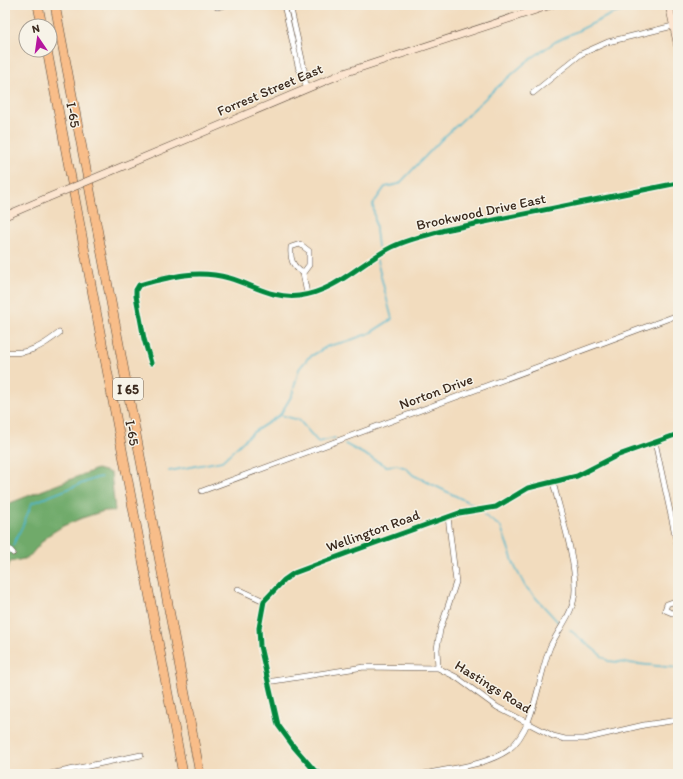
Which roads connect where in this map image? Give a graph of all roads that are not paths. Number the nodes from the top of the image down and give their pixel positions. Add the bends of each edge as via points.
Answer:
1 (38, 5) edge
2 (55, 5) edge
3 (225, 5) edge
4 (284, 5) edge
5 (290, 5) edge
6 (551, 5) edge
7 (668, 5) edge
8 (217, 6) dead end
9 (40, 18) edge
10 (673, 26) junction
11 (678, 47) edge
12 (49, 58) edge
13 (303, 76) junction
14 (306, 88) junction
15 (533, 92) dead end
16 (678, 183) edge
17 (5, 216) edge
18 (303, 273) junction
19 (307, 294) junction
20 (678, 315) edge
21 (59, 333) dead end
22 (5, 352) edge
23 (151, 363) dead end
24 (678, 434) edge
25 (655, 442) junction
26 (553, 482) junction
27 (202, 491) dead end
28 (448, 517) junction
29 (5, 544) edge
30 (678, 548) edge
31 (13, 553) dead end
32 (238, 589) dead end
33 (678, 600) edge
34 (264, 602) junction
35 (678, 611) edge
36 (438, 668) junction
37 (267, 682) junction
38 (678, 720) edge
39 (527, 723) junction
40 (141, 755) dead end
41 (312, 772) edge
42 (50, 774) edge
43 (183, 774) edge
44 (200, 774) edge
45 (320, 774) edge
46 (424, 774) edge

1 - 9 highway
2 - 44 highway, I 65
3 - 8 street
4 - 13 street via 299,70
5 - 13 street via 304,68
6 - 14 street, Forrest Street East via 428,44
7 - 10 street
10 - 11 street
10 - 15 street via 608,42 581,54
12 - 43 highway, I-65 / I 65
13 - 14 street
14 - 17 street, Forrest Street East, bridge
16 - 19 street, Brookwood Drive East via 414,238 393,247 324,290
18 - 18 street via 309,265 309,251 300,244 291,247 290,259
18 - 19 street
19 - 23 street, Brookwood Drive East via 276,295 229,278 196,274 176,275 139,285 136,296
20 - 27 street, Norton Drive
21 - 22 street via 37,349 25,353
24 - 25 street, Wellington Road
25 - 26 street, Wellington Road via 610,459 577,476
25 - 30 street
26 - 28 street, Wellington Road via 528,488 496,507 471,510
26 - 39 street via 571,559 575,590 572,608 551,646 540,676 534,706
28 - 34 street, Wellington Road via 294,573
28 - 36 street via 456,582 440,630
29 - 31 street
32 - 34 street
33 - 35 street via 667,604 666,610 672,613
34 - 37 street via 259,628
36 - 37 street, Hastings Road via 364,667
36 - 39 street, Hastings Road via 456,677 497,708
37 - 41 street via 278,725
38 - 39 street, Hastings Road via 578,740 553,736
39 - 46 street via 518,740 499,755
40 - 42 street
41 - 45 street

